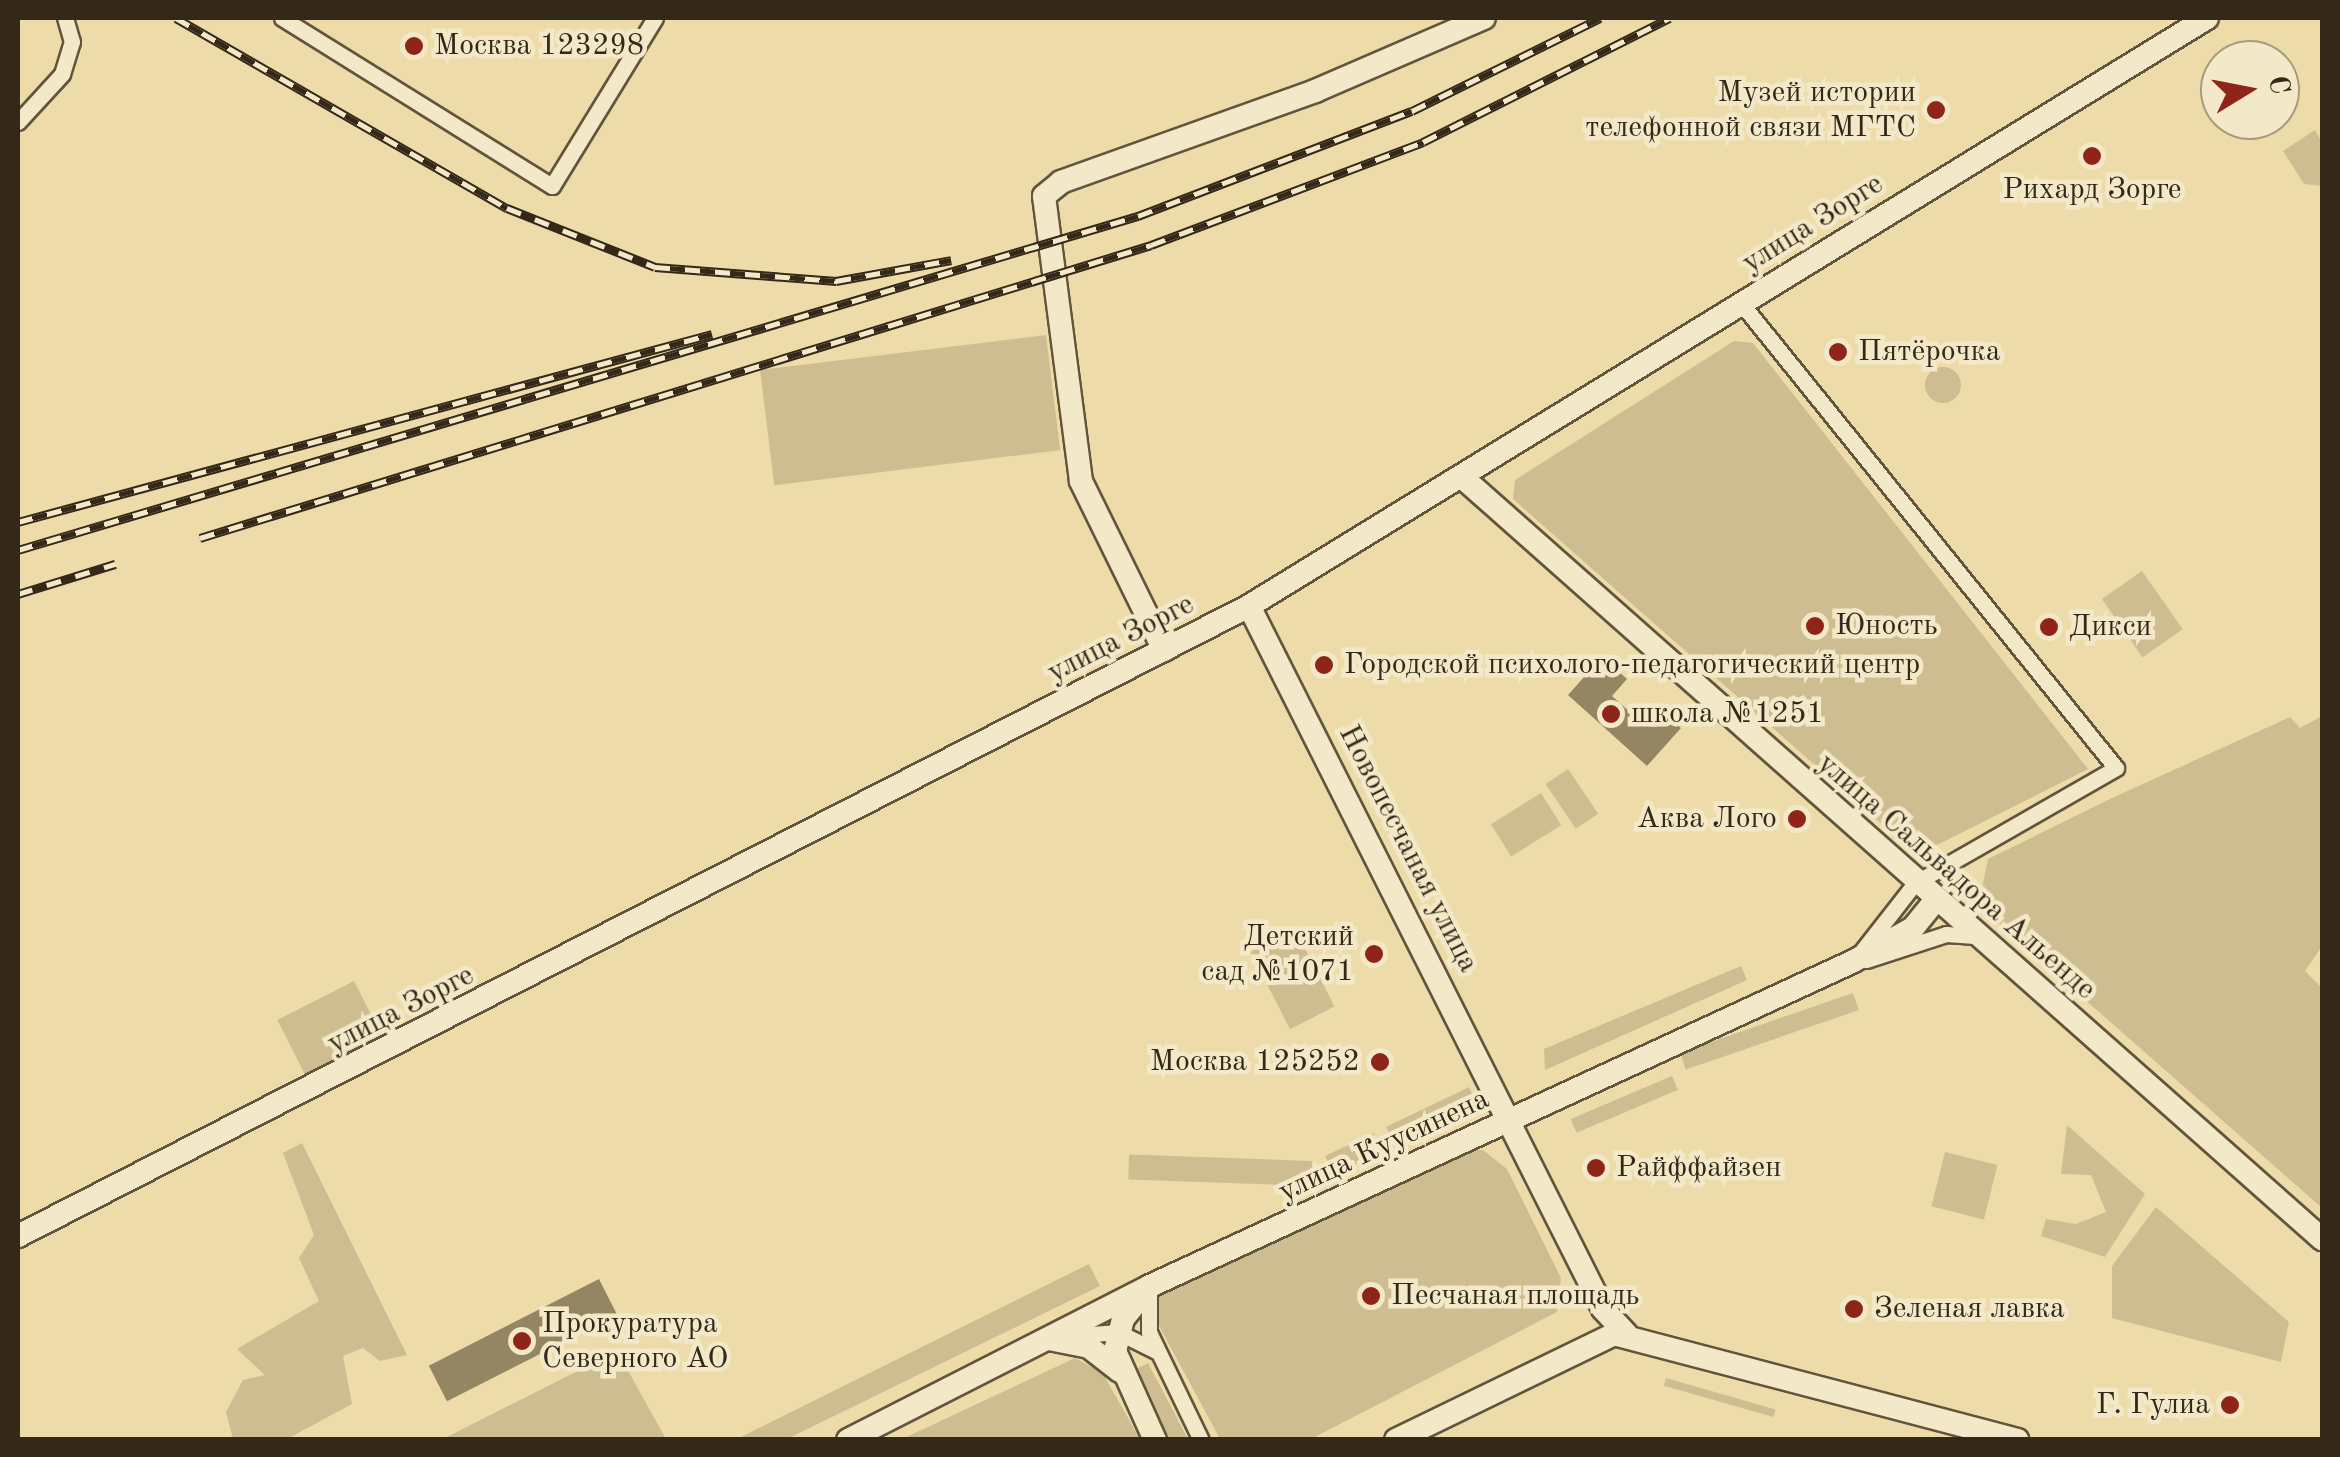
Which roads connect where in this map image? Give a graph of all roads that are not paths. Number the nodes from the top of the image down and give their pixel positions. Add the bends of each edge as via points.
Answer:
1 (65, 18) edge
2 (282, 18) edge
3 (655, 18) edge
4 (1484, 18) edge
5 (2207, 18) edge
6 (18, 122) edge
7 (1742, 304) junction
8 (1462, 478) junction
9 (1249, 606) junction
10 (1164, 650) junction
11 (1916, 882) junction
12 (1936, 900) junction
13 (1982, 937) junction
14 (1852, 962) junction
15 (1513, 1120) junction
16 (18, 1236) edge
17 (2322, 1240) edge
18 (1150, 1286) junction
19 (1595, 1292) junction
20 (1118, 1332) junction
21 (1626, 1334) junction
22 (1049, 1339) junction
23 (1156, 1351) junction
24 (1560, 1354) junction
25 (1120, 1371) junction
26 (848, 1440) edge
27 (1154, 1440) edge
28 (1201, 1440) edge
29 (1396, 1440) edge
30 (2017, 1440) edge

1 - 6 street via 72,42 62,74
2 - 3 street via 552,186
4 - 10 street via 1315,91 1061,182 1044,196 1080,481
5 - 7 street, улица Зорге
7 - 8 street, улица Зорге
7 - 11 street via 2116,768
8 - 9 street, улица Зорге
8 - 11 street, улица Сальвадора Альенде
9 - 10 street, улица Зорге
9 - 15 street, Новопесчаная улица
10 - 16 street, улица Зорге
11 - 12 street, улица Сальвадора Альенде
11 - 14 street
12 - 13 street, улица Сальвадора Альенде
12 - 14 street, улица Куусинена via 1914,928
13 - 14 street via 1946,934
13 - 17 street, улица Сальвадора Альенде
14 - 15 street, улица Куусинена
15 - 18 street, улица Куусинена
15 - 19 street
18 - 20 street
18 - 22 street, улица Куусинена
18 - 23 street via 1146,1320
19 - 21 street
19 - 24 street via 1589,1323
20 - 22 street
20 - 23 street
20 - 25 street
21 - 24 street
21 - 30 street
22 - 25 street via 1090,1347
22 - 26 street, улица Куусинена
23 - 28 street
24 - 29 street
25 - 27 street

